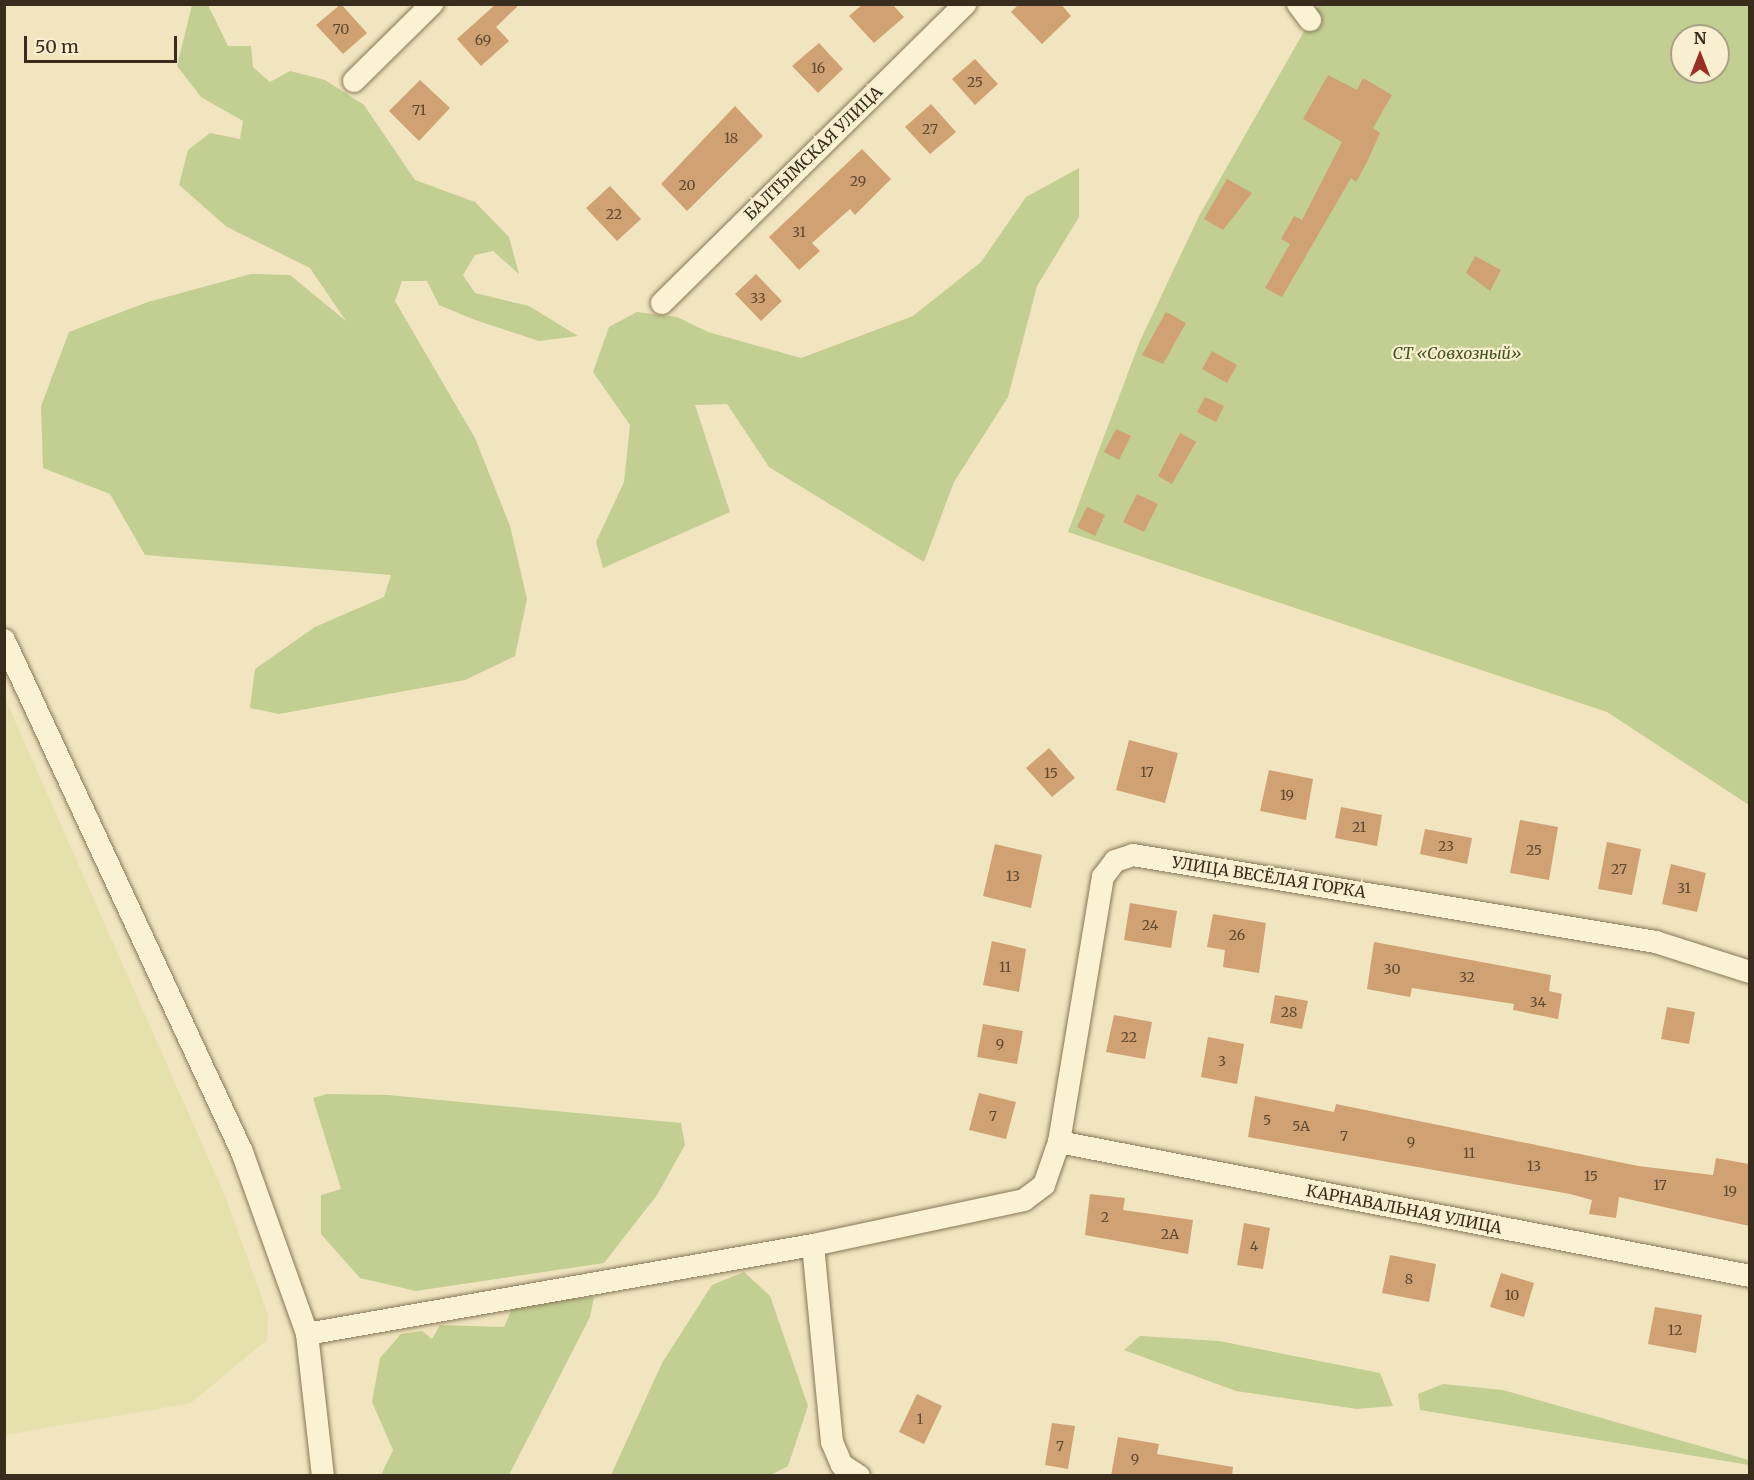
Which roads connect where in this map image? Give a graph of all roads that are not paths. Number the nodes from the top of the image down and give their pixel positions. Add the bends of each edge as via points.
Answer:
1 (432, 4) edge
2 (965, 4) edge
3 (354, 81) dead end
4 (662, 303) dead end
5 (4, 640) edge
6 (1749, 972) edge
7 (1059, 1142) junction
8 (813, 1245) junction
9 (1749, 1276) edge
10 (308, 1334) junction
11 (323, 1476) edge
12 (859, 1476) edge

1 - 3 street
2 - 4 street, БАЛТЫМСКАЯ УЛИЦА
5 - 10 street via 242,1152
6 - 7 street, УЛИЦА ВЕСЁЛАЯ ГОРКА via 1656,942 1133,855 1115,861 1103,877
7 - 8 street, УЛИЦА ВЕСЁЛАЯ ГОРКА via 1044,1185 1005,1208
7 - 9 street, КАРНАВАЛЬНАЯ УЛИЦА
8 - 10 street
8 - 12 street via 830,1432 842,1465
10 - 11 street

